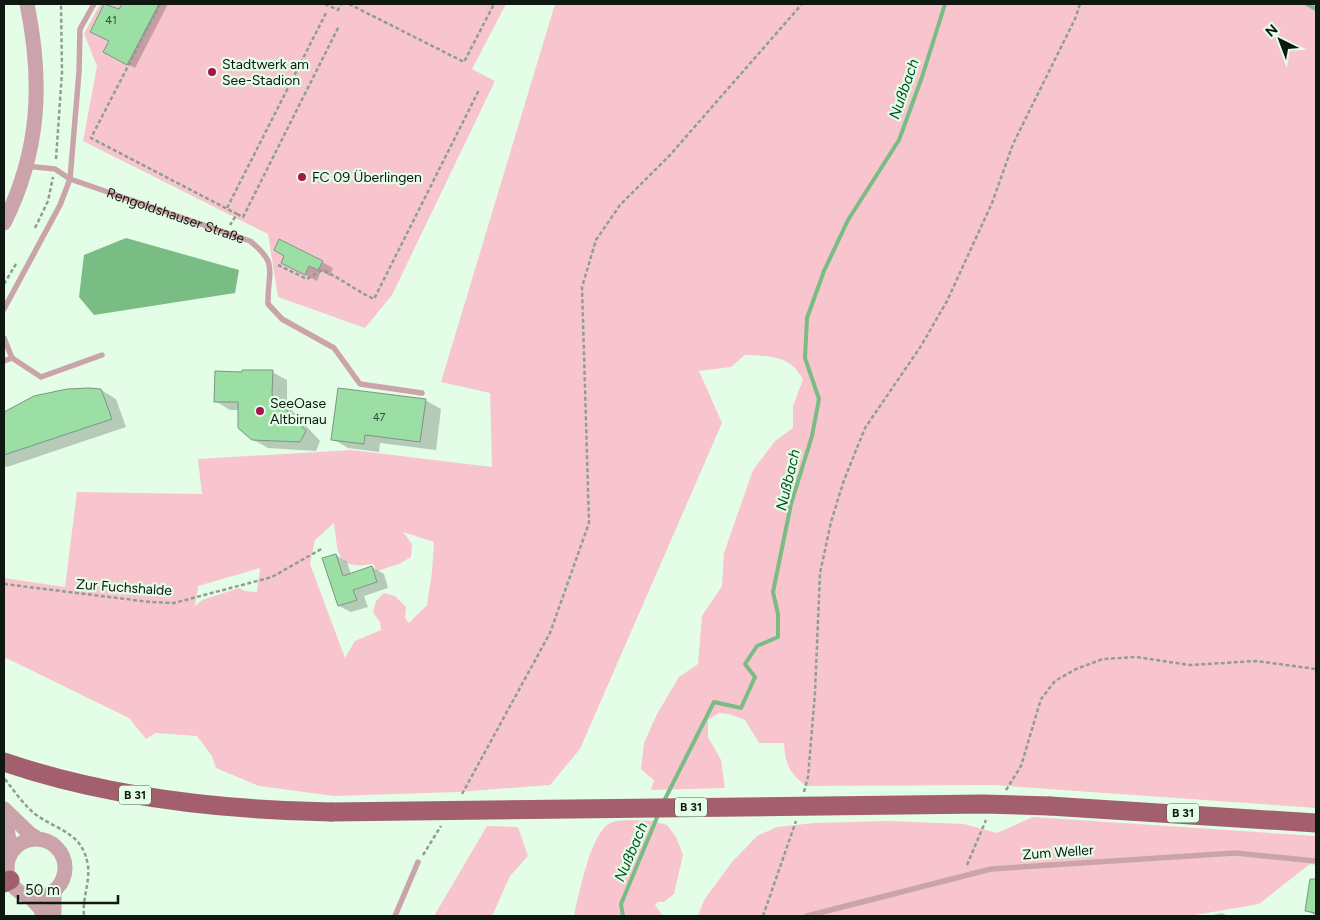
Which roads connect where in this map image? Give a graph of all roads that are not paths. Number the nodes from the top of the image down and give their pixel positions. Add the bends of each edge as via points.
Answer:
1 (27, 4) edge
2 (94, 4) edge
3 (26, 166) junction
4 (70, 179) junction
5 (4, 223) edge
6 (4, 309) edge
7 (4, 338) edge
8 (102, 355) dead end
9 (12, 358) junction
10 (4, 361) edge
11 (422, 393) dead end
12 (4, 762) edge
13 (4, 809) edge
14 (1316, 822) edge
15 (38, 839) junction
16 (11, 853) junction
17 (1316, 861) edge
18 (418, 862) dead end
19 (7, 882) edge
20 (54, 892) junction
21 (29, 896) junction
22 (44, 916) edge
23 (54, 916) edge
24 (395, 916) edge
25 (807, 916) edge

1 - 3 street via 38,77 37,112
2 - 4 lane via 80,29
3 - 4 lane, Rengoldshauser Straße via 55,169
3 - 5 street
4 - 6 lane via 60,205
4 - 11 lane, Rengoldshauser Straße via 250,241 263,251 271,268 268,304 282,319 334,348 360,384
7 - 9 lane
8 - 9 lane via 41,377
9 - 10 lane
12 - 14 main road, B 31, bridge via 43,776 142,797 230,807 331,812 963,804
13 - 15 street
13 - 16 street
15 - 16 street via 20,844
15 - 20 street via 56,847 66,865 61,884
16 - 19 street
17 - 25 lane, Zum Weller via 1235,853 990,870
18 - 24 lane
19 - 21 street
20 - 21 street
20 - 23 street
21 - 22 street

